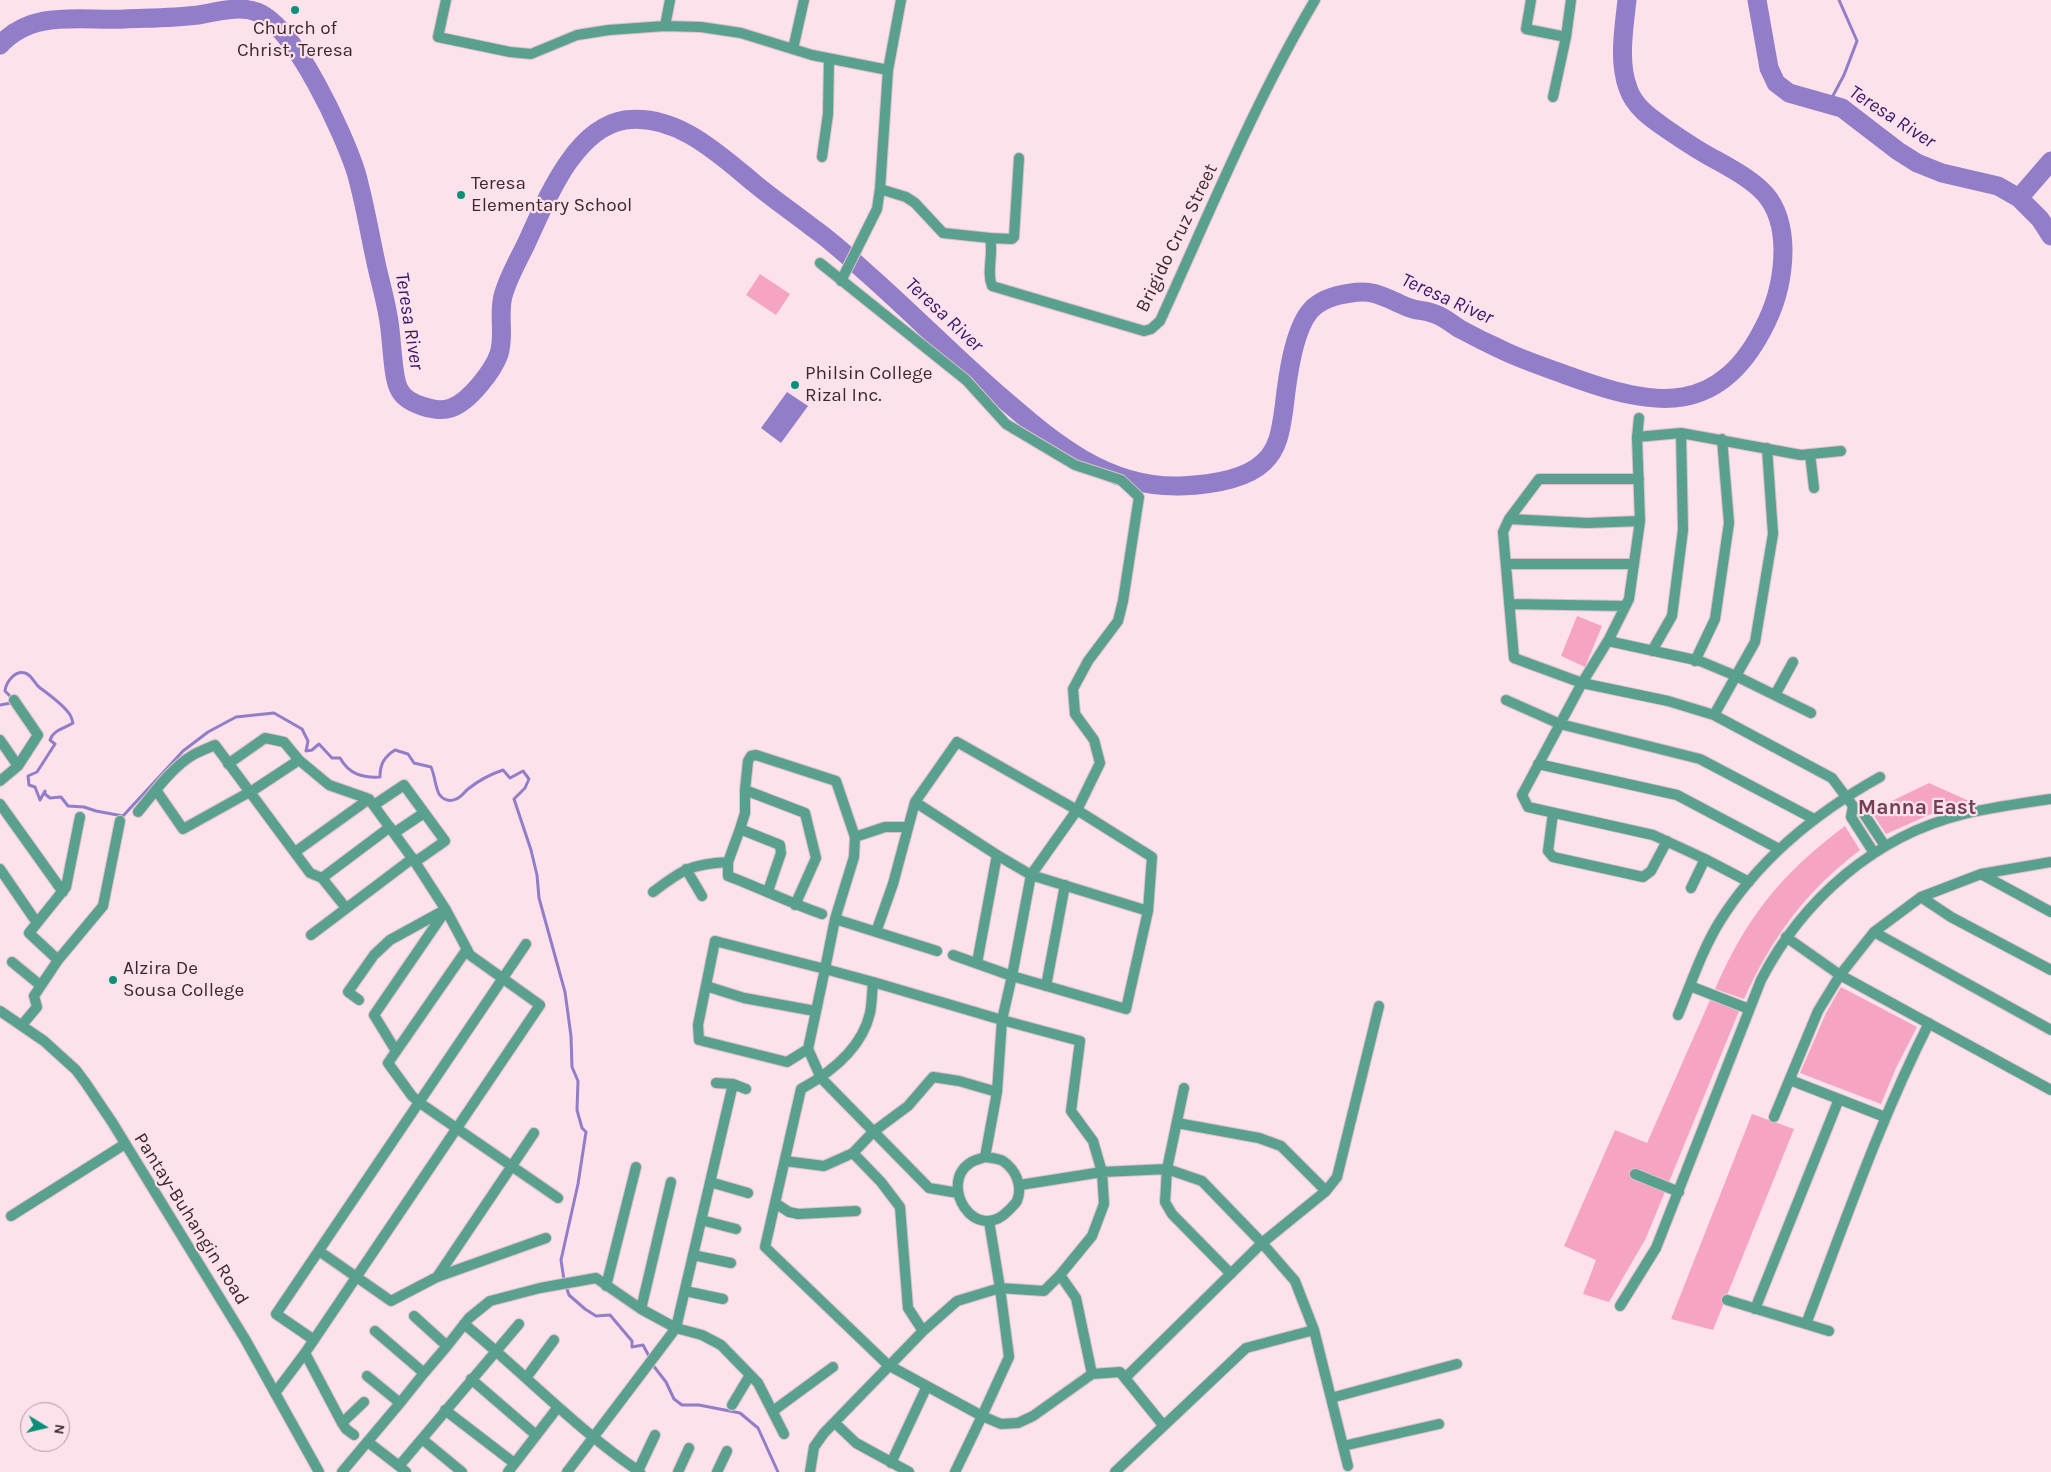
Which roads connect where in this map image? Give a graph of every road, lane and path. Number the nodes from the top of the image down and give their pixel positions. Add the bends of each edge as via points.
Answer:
1 (446, 0) edge
2 (670, 0) edge
3 (804, 0) edge
4 (901, 0) edge
5 (1315, 0) edge
6 (1531, 0) edge
7 (1571, 0) edge
8 (665, 26) junction
9 (1566, 37) junction
10 (793, 49) junction
11 (830, 60) junction
12 (888, 70) junction
13 (1553, 96) dead end
14 (822, 157) dead end
15 (1019, 158) dead end
16 (880, 189) junction
17 (990, 238) junction
18 (820, 264) dead end
19 (842, 281) junction
20 (1639, 418) dead end
21 (1681, 433) junction
22 (1637, 437) junction
23 (1722, 439) junction
24 (1767, 448) junction
25 (1841, 451) dead end
26 (1810, 454) junction
27 (1639, 479) junction
28 (1814, 488) dead end
29 (1509, 519) junction
30 (1640, 521) junction
31 (1506, 564) junction
32 (1634, 564) junction
33 (1510, 604) junction
34 (1625, 606) junction
35 (1608, 641) junction
36 (1652, 651) junction
37 (1695, 661) junction
38 (1793, 662) dead end
39 (1736, 676) junction
40 (1582, 683) junction
41 (1775, 695) junction
42 (14, 700) dead end
43 (1506, 700) dead end
44 (1811, 713) dead end
45 (1714, 715) junction
46 (1560, 724) junction
47 (0, 740) edge
48 (299, 760) junction
49 (228, 764) junction
50 (1538, 764) junction
51 (18, 766) junction
52 (1880, 777) dead end
53 (0, 781) edge
54 (156, 790) junction
55 (746, 790) junction
56 (249, 792) junction
57 (1847, 796) junction
58 (2051, 799) edge
59 (372, 802) junction
60 (915, 802) junction
61 (0, 804) edge
62 (1853, 806) junction
63 (1077, 810) junction
64 (138, 812) dead end
65 (424, 812) junction
66 (1553, 813) junction
67 (80, 817) dead end
68 (1814, 819) junction
69 (120, 821) dead end
70 (908, 827) junction
71 (740, 829) junction
72 (392, 830) junction
73 (855, 838) junction
74 (1666, 841) junction
75 (1885, 846) junction
76 (1779, 849) junction
77 (295, 852) junction
78 (1874, 853) junction
79 (997, 855) junction
80 (1705, 859) junction
81 (414, 860) junction
82 (728, 862) junction
83 (2051, 862) edge
84 (0, 869) edge
85 (686, 869) junction
86 (1981, 874) junction
87 (1031, 875) junction
88 (322, 878) junction
89 (1749, 882) junction
90 (1065, 885) junction
91 (1691, 888) dead end
92 (768, 891) junction
93 (63, 892) junction
94 (653, 892) dead end
95 (702, 896) dead end
96 (1921, 897) junction
97 (795, 905) junction
98 (346, 908) junction
99 (446, 910) junction
100 (1148, 911) junction
101 (2051, 912) edge
102 (822, 914) dead end
103 (835, 919) junction
104 (38, 923) junction
105 (876, 932) junction
106 (1874, 932) junction
107 (311, 936) dead end
108 (1786, 937) junction
109 (526, 944) dead end
110 (467, 949) junction
111 (937, 951) dead end
112 (953, 955) dead end
113 (58, 960) junction
114 (12, 962) dead end
115 (977, 963) junction
116 (825, 969) junction
117 (2051, 970) edge
118 (1840, 975) junction
119 (1012, 976) junction
120 (502, 978) junction
121 (873, 982) junction
122 (40, 985) junction
123 (706, 986) junction
124 (1046, 986) junction
125 (1690, 986) junction
126 (359, 1000) dead end
127 (1379, 1006) dead end
128 (1749, 1009) junction
129 (0, 1011) edge
130 (815, 1011) junction
131 (1678, 1015) dead end
132 (1002, 1020) junction
133 (1930, 1023) junction
134 (22, 1025) junction
135 (2051, 1030) edge
136 (808, 1049) junction
137 (396, 1051) junction
138 (821, 1078) junction
139 (1790, 1080) junction
140 (716, 1083) dead end
141 (733, 1084) junction
142 (1184, 1088) dead end
143 (746, 1089) dead end
144 (2051, 1090) edge
145 (997, 1092) junction
146 (1839, 1099) junction
147 (420, 1103) junction
148 (1774, 1117) dead end
149 (1885, 1117) junction
150 (1177, 1123) junction
151 (456, 1128) junction
152 (872, 1132) junction
153 (534, 1133) dead end
154 (125, 1144) junction
155 (853, 1153) junction
156 (985, 1157) junction
157 (785, 1161) junction
158 (512, 1166) junction
159 (636, 1168) dead end
160 (1167, 1169) junction
161 (1102, 1172) junction
162 (1635, 1174) dead end
163 (671, 1182) dead end
164 (710, 1182) junction
165 (1020, 1185) junction
166 (1326, 1191) junction
167 (1678, 1192) junction
168 (748, 1193) dead end
169 (958, 1193) junction
170 (558, 1198) dead end
171 (775, 1203) junction
172 (856, 1211) dead end
173 (11, 1216) dead end
174 (701, 1220) junction
175 (989, 1221) junction
176 (736, 1229) dead end
177 (546, 1238) dead end
178 (1262, 1243) junction
179 (319, 1251) junction
180 (693, 1255) junction
181 (731, 1263) dead end
182 (1230, 1274) junction
183 (1060, 1275) junction
184 (356, 1276) junction
185 (437, 1277) junction
186 (606, 1286) junction
187 (1000, 1288) junction
188 (685, 1291) junction
189 (723, 1299) dead end
190 (1728, 1300) dead end
191 (1620, 1306) dead end
192 (641, 1309) junction
193 (1756, 1309) junction
194 (414, 1316) dead end
195 (464, 1324) junction
196 (519, 1324) dead end
197 (1806, 1324) junction
198 (676, 1328) junction
199 (1314, 1330) junction
200 (375, 1331) dead end
201 (923, 1331) junction
202 (1829, 1331) dead end
203 (314, 1340) junction
204 (554, 1340) dead end
205 (448, 1346) junction
206 (498, 1351) junction
207 (305, 1353) junction
208 (1457, 1364) dead end
209 (888, 1365) junction
210 (833, 1367) dead end
211 (424, 1373) junction
212 (1092, 1374) junction
213 (750, 1375) junction
214 (367, 1376) dead end
215 (526, 1378) junction
216 (1125, 1378) junction
217 (471, 1379) junction
218 (927, 1386) junction
219 (276, 1393) junction
220 (1331, 1398) junction
221 (364, 1402) dead end
222 (400, 1403) junction
223 (732, 1405) dead end
224 (558, 1407) junction
225 (445, 1410) junction
226 (773, 1411) junction
227 (982, 1416) junction
228 (342, 1422) junction
229 (835, 1423) junction
230 (1439, 1424) dead end
231 (1163, 1425) junction
232 (655, 1434) dead end
233 (784, 1434) dead end
234 (354, 1435) dead end
235 (536, 1435) junction
236 (594, 1436) junction
237 (422, 1439) junction
238 (368, 1442) junction
239 (1343, 1446) junction
240 (689, 1448) dead end
241 (727, 1451) dead end
242 (514, 1463) junction
243 (891, 1463) junction
244 (1348, 1466) dead end
245 (403, 1469) edge
246 (572, 1470) edge
247 (639, 1471) edge
248 (319, 1472) edge
249 (342, 1472) edge
250 (462, 1472) edge
251 (508, 1472) edge
252 (678, 1472) edge
253 (718, 1472) edge
254 (810, 1472) edge
255 (909, 1472) edge
256 (955, 1472) edge
257 (1115, 1472) edge

1 - 8 street via 438,37 510,52 531,54 578,35
2 - 8 street
3 - 10 street
4 - 12 street
5 - 17 street, Brigido Cruz Street via 1266,93 1160,321 1151,329 1138,330 992,286
6 - 9 street via 1526,29
7 - 9 street
8 - 10 street via 741,33
9 - 13 street
10 - 11 street
11 - 12 street
11 - 14 street
12 - 16 street
15 - 17 street via 1014,236 1012,240
16 - 17 street via 915,203 943,233
16 - 19 street via 877,209
18 - 19 street
19 - 63 street via 966,380 1006,424 1075,465 1122,480 1139,497 1118,621 1088,660 1073,689 1075,714 1094,740 1100,763
20 - 22 street
21 - 22 street
21 - 23 street
21 - 36 street via 1683,530 1672,616
22 - 27 street
23 - 24 street
23 - 37 street via 1729,523 1715,619
24 - 26 street
24 - 39 street via 1773,534 1755,642
25 - 26 street
26 - 28 street
27 - 29 street via 1539,478
27 - 30 street
29 - 30 street via 1587,523
29 - 31 street via 1503,532
30 - 32 street
31 - 32 street
31 - 33 street
32 - 34 street
33 - 34 street
33 - 40 street via 1514,658
34 - 35 street
35 - 36 street
35 - 40 street
36 - 37 street
37 - 39 street
38 - 41 street
39 - 41 street
39 - 45 street
40 - 45 street via 1668,701
40 - 46 street
41 - 44 street
42 - 51 street via 38,735
43 - 46 street
45 - 57 street via 1832,778
46 - 50 street
46 - 68 street via 1700,759
47 - 51 street
48 - 49 street via 284,742 265,738
48 - 56 street
48 - 59 street via 329,785
49 - 54 street via 215,745 193,755
49 - 56 street
50 - 66 street via 1522,795 1528,807
50 - 76 street via 1677,795
51 - 53 street
52 - 57 street
54 - 56 street via 183,828
54 - 64 street
55 - 71 street via 745,813
55 - 73 street via 748,761 756,755 836,781
55 - 97 street via 805,813 816,858
56 - 77 street
57 - 62 street
57 - 68 street
58 - 75 street via 1964,814 1919,828
59 - 65 street via 404,784
59 - 72 street
59 - 77 street
60 - 63 street via 957,742
60 - 70 street
60 - 79 street
61 - 93 street
62 - 75 street via 1862,811
62 - 78 street via 1851,817
63 - 87 street
63 - 100 street via 1152,857
65 - 72 street
65 - 81 street via 445,841
66 - 74 street via 1653,835
66 - 74 street via 1548,851 1553,857 1643,877 1652,871
67 - 93 street
68 - 76 street
69 - 113 street via 103,906
70 - 73 street via 885,827
70 - 105 street
71 - 82 street
71 - 92 street via 780,845 781,853
72 - 81 street
72 - 88 street
73 - 103 street via 854,857
74 - 80 street
75 - 78 street
76 - 89 street
77 - 88 street via 310,873
78 - 108 street via 1824,893
79 - 87 street
79 - 115 street
80 - 89 street
80 - 91 street
81 - 98 street
81 - 99 street
82 - 85 street
82 - 92 street via 728,876
83 - 86 street
84 - 104 street
85 - 94 street
85 - 95 street
86 - 96 street
86 - 101 street
87 - 90 street
87 - 119 street
88 - 98 street
89 - 125 street via 1720,921
90 - 100 street
90 - 124 street
92 - 97 street
93 - 104 street
96 - 106 street
96 - 117 street via 1951,917
97 - 102 street
98 - 107 street
99 - 110 street
99 - 126 street via 390,940 374,955 348,992
99 - 137 street via 374,1015
100 - 124 street via 1126,1009
103 - 105 street
103 - 116 street
104 - 113 street via 29,933
105 - 111 street
106 - 118 street
106 - 135 street
108 - 118 street
108 - 128 street via 1761,980
109 - 120 street
110 - 120 street via 470,955
110 - 137 street
112 - 115 street
113 - 122 street
114 - 122 street
115 - 119 street
116 - 121 street
116 - 123 street via 715,941
116 - 130 street
118 - 133 street
118 - 139 street via 1818,1011
119 - 124 street
119 - 132 street
120 - 147 street
120 - 151 street via 540,1005
121 - 132 street
121 - 138 street via 870,1014 855,1046
122 - 134 street via 34,996 37,1007
123 - 130 street via 744,998
123 - 136 street via 698,1025 699,1040 787,1062
125 - 128 street
125 - 131 street
127 - 166 street via 1337,1178
128 - 167 street
129 - 134 street, Pantay-Buhangin Road
130 - 136 street
132 - 145 street
132 - 161 street via 1080,1041 1071,1111 1093,1141
133 - 144 street
133 - 149 street
134 - 154 street, Pantay-Buhangin Road via 76,1070
136 - 138 street
137 - 147 street via 388,1063
138 - 152 street
138 - 157 street via 801,1089
139 - 146 street
139 - 148 street
140 - 141 street
141 - 143 street
141 - 164 street
142 - 150 street
145 - 152 street via 933,1077 908,1106
145 - 156 street
146 - 149 street
146 - 193 street
147 - 151 street
147 - 179 street
149 - 197 street
150 - 160 street
150 - 166 street via 1259,1138 1281,1146
151 - 158 street
151 - 184 street
152 - 155 street
152 - 169 street via 929,1188
153 - 158 street
154 - 173 street
154 - 219 street, Pantay-Buhangin Road
155 - 157 street via 824,1166
155 - 201 street via 882,1182 900,1207 908,1308
156 - 165 street via 1002,1160 1014,1170
156 - 169 street via 970,1163 961,1175
157 - 171 street
158 - 170 street
158 - 185 street
159 - 186 street
160 - 161 street
160 - 178 street via 1202,1181
160 - 182 street via 1165,1202 1168,1208
161 - 165 street
161 - 183 street via 1104,1204 1092,1236
162 - 167 street
163 - 192 street
164 - 168 street
164 - 174 street
165 - 175 street via 1017,1202 1003,1216
166 - 178 street
167 - 191 street via 1656,1248
169 - 175 street via 963,1208 974,1217
171 - 172 street via 798,1214
171 - 209 street via 765,1247
174 - 176 street
174 - 180 street
175 - 187 street
177 - 185 street
178 - 182 street
178 - 199 street via 1295,1281
179 - 184 street
179 - 203 street via 276,1314
180 - 181 street
180 - 188 street
182 - 216 street
183 - 187 street via 1044,1291
183 - 212 street via 1076,1298
184 - 185 street via 391,1301
184 - 203 street
186 - 192 street
186 - 195 street via 596,1278 490,1301
187 - 201 street via 956,1301
187 - 227 street via 1009,1357
188 - 189 street
188 - 198 street
190 - 193 street
192 - 198 street
193 - 197 street
194 - 205 street
195 - 205 street
195 - 206 street
196 - 206 street
197 - 202 street
198 - 213 street via 722,1345
198 - 236 street
199 - 220 street
199 - 231 street via 1246,1348
200 - 211 street
201 - 209 street
203 - 207 street
204 - 215 street
205 - 211 street
206 - 215 street
206 - 217 street
207 - 219 street
207 - 228 street
208 - 220 street
209 - 218 street
209 - 229 street
210 - 226 street
211 - 222 street
212 - 216 street via 1120,1372
212 - 227 street via 1034,1416 1018,1423 1001,1424
213 - 223 street
213 - 226 street
214 - 222 street
215 - 224 street
216 - 231 street
217 - 225 street
217 - 235 street
218 - 227 street
218 - 243 street
219 - 248 street, Pantay-Buhangin Road
220 - 239 street
221 - 228 street
222 - 238 street
224 - 235 street
224 - 236 street
225 - 237 street
225 - 242 street
226 - 233 street
227 - 256 street
228 - 234 street
229 - 243 street via 856,1443
229 - 254 street via 814,1447
230 - 239 street
231 - 257 street
232 - 247 street
235 - 242 street
236 - 246 street
236 - 247 street
237 - 245 street
237 - 250 street
238 - 245 street
238 - 249 street
239 - 244 street
240 - 252 street
241 - 253 street
242 - 251 street
243 - 255 street

